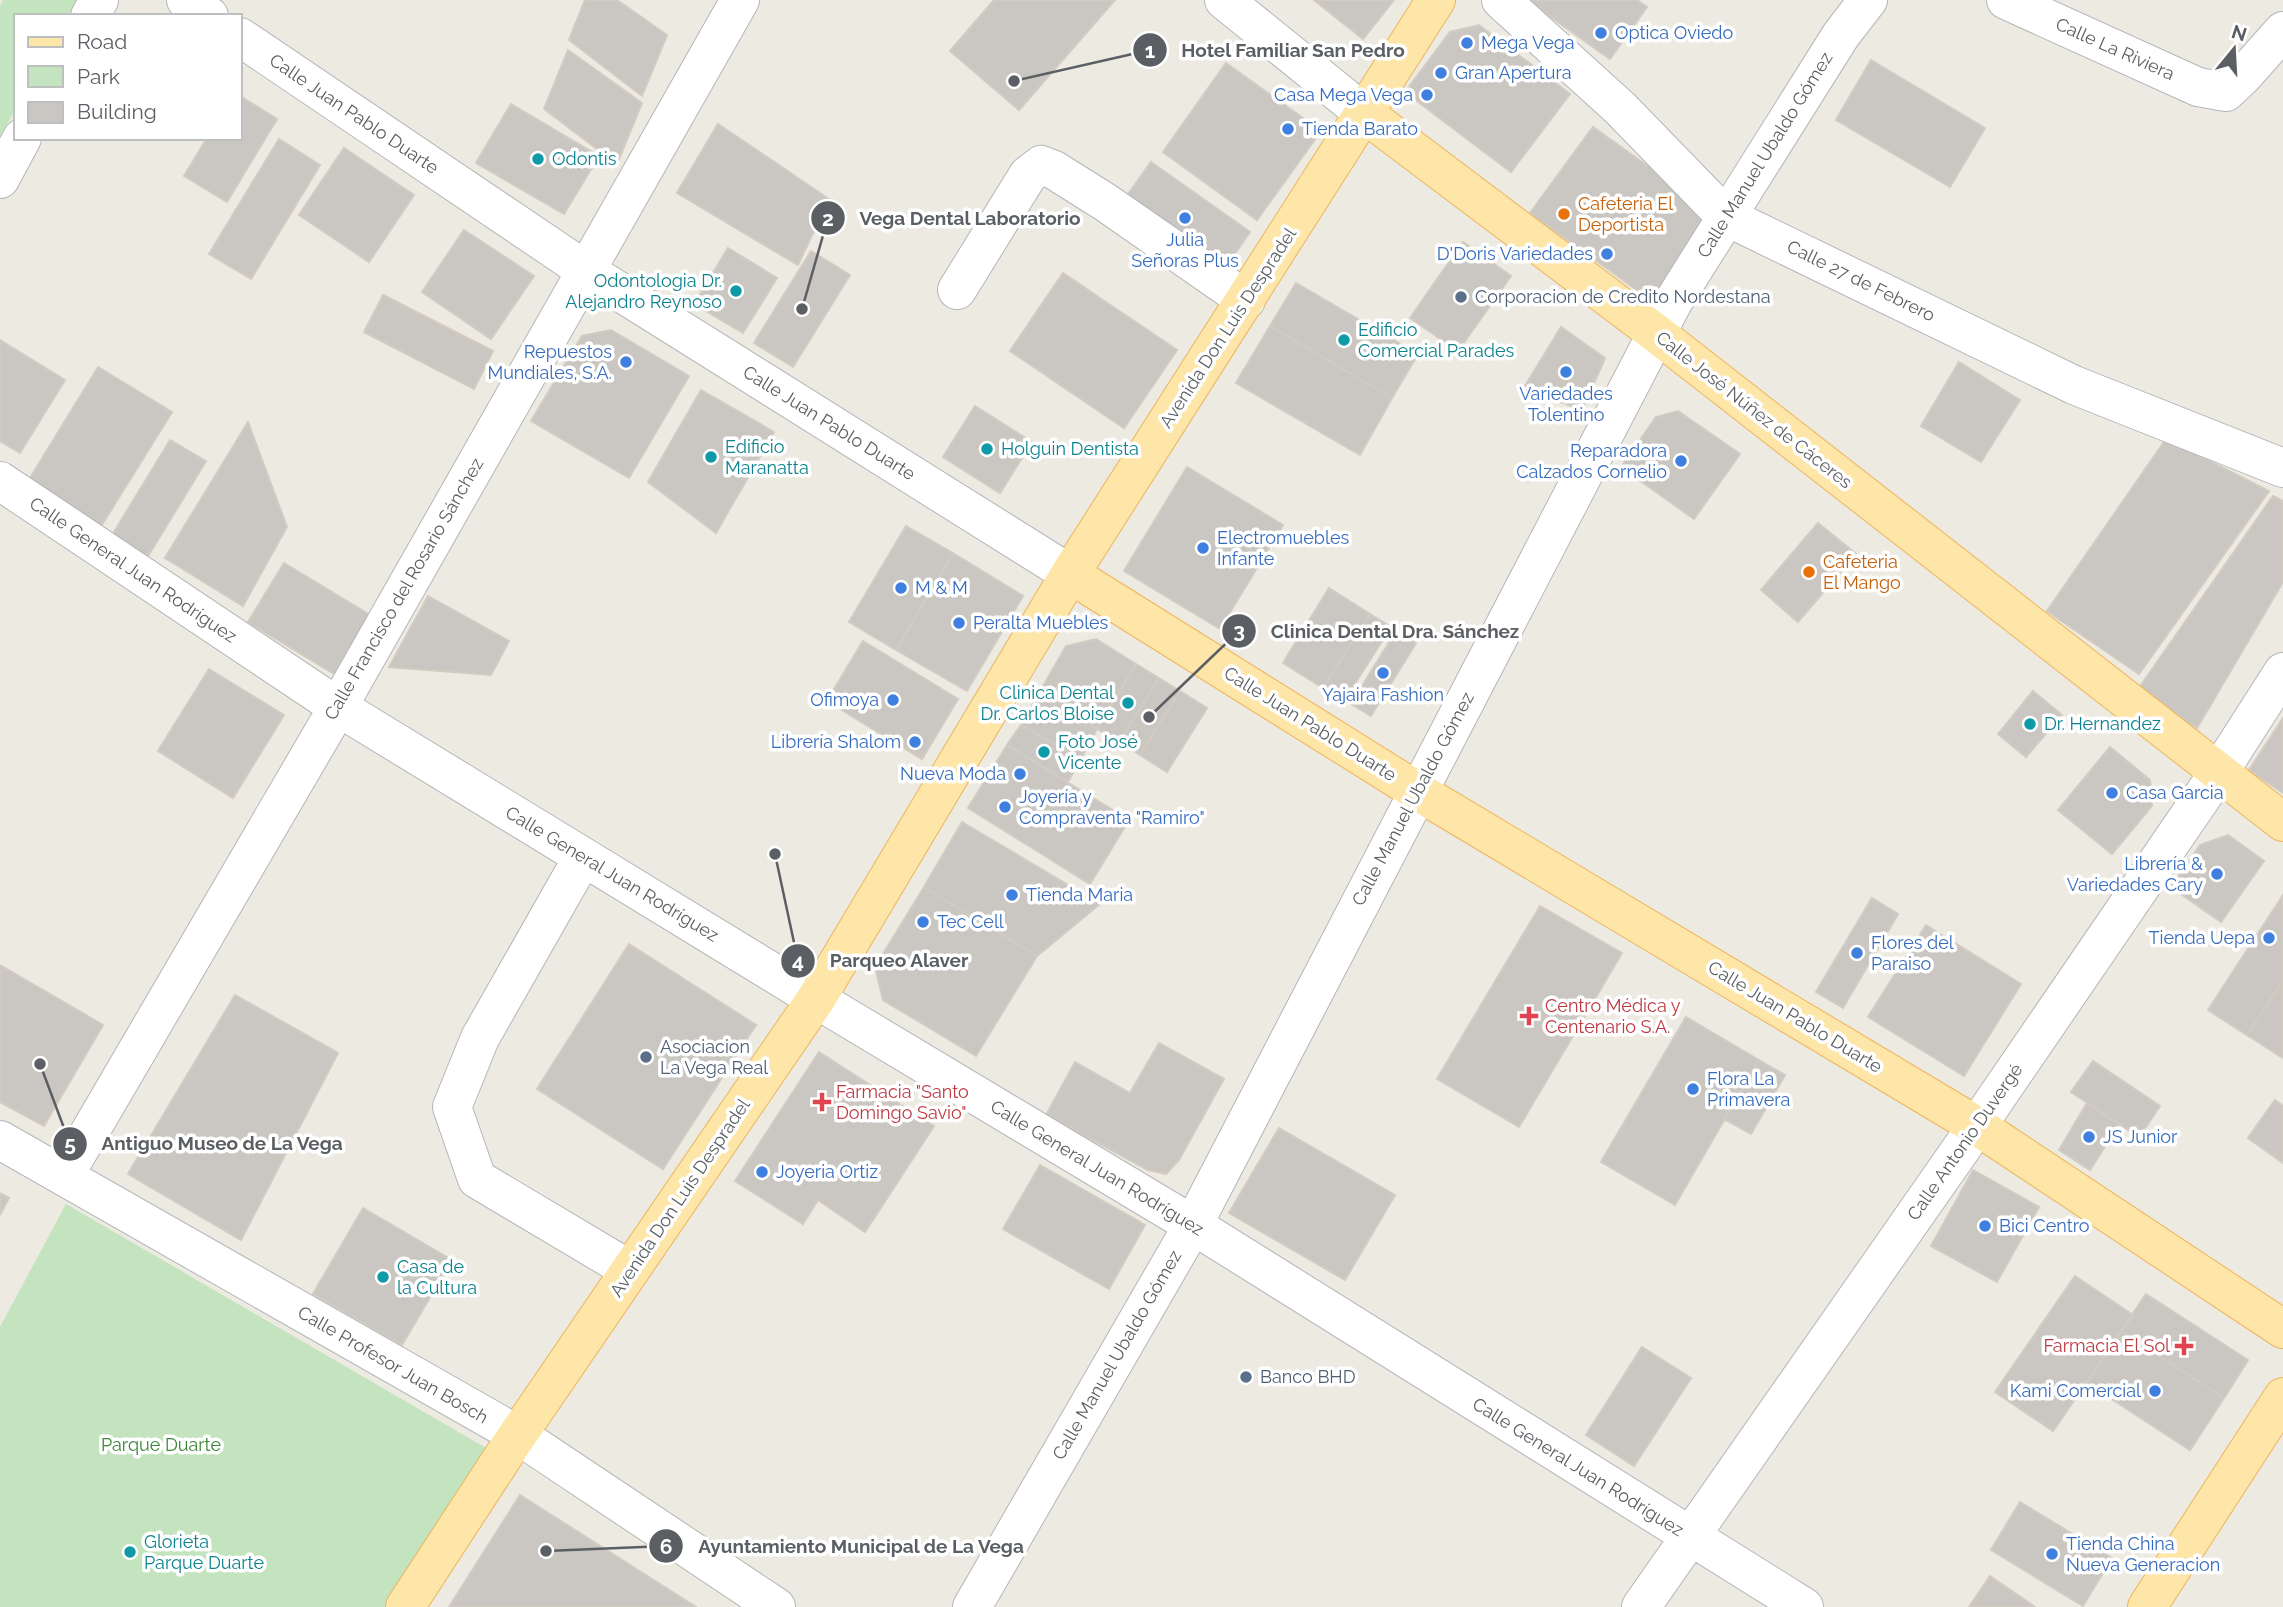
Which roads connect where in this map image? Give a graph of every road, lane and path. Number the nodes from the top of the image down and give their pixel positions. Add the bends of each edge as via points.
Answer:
1 (186, 0) edge
2 (740, 0) edge
3 (1224, 0) edge
4 (1436, 0) edge
5 (1501, 0) edge
6 (1868, 0) edge
7 (2006, 0) edge
8 (206, 14) edge
9 (2283, 31) edge
10 (242, 38) edge
11 (1365, 114) junction
12 (21, 140) edge
13 (0, 179) edge
14 (1726, 216) junction
15 (585, 270) junction
16 (957, 290) dead end
17 (1246, 300) junction
18 (1657, 334) junction
19 (2283, 468) edge
20 (0, 481) edge
21 (1070, 574) junction
22 (2283, 671) edge
23 (338, 707) junction
24 (2219, 772) junction
25 (1417, 791) junction
26 (2283, 822) edge
27 (583, 857) junction
28 (816, 999) junction
29 (1977, 1126) junction
30 (0, 1140) edge
31 (64, 1176) junction
32 (1193, 1225) junction
33 (630, 1270) junction
34 (2283, 1329) edge
35 (2283, 1397) edge
36 (515, 1439) junction
37 (1690, 1537) junction
38 (405, 1607) edge
39 (776, 1607) edge
40 (972, 1607) edge
41 (1641, 1607) edge
42 (1804, 1607) edge
43 (2147, 1607) edge

1 - 8 street
2 - 15 street, Calle Francisco del Rosario Sánchez
3 - 11 street, Calle José Núñez de Cáceres
4 - 11 main road, Avenida Don Luis Despradel
5 - 14 street, Calle 27 de Febrero via 1620,108
6 - 14 street, Calle Manuel Ubaldo Gómez
7 - 9 street, Calle La Riviera via 2198,88 2225,92
10 - 15 street, Calle Juan Pablo Duarte
11 - 17 main road, Avenida Don Luis Despradel
11 - 18 main road, Calle José Núñez de Cáceres
12 - 13 street
14 - 18 street, Calle Manuel Ubaldo Gómez
14 - 19 street, Calle 27 de Febrero via 2074,385
15 - 21 street, Calle Juan Pablo Duarte
15 - 23 street, Calle Francisco del Rosario Sánchez
16 - 17 street via 1028,174 1041,164 1105,202
17 - 21 main road, Avenida Don Luis Despradel
18 - 24 main road, Calle José Núñez de Cáceres
18 - 25 street, Calle Manuel Ubaldo Gómez
20 - 23 street, Calle General Juan Rodríguez
21 - 25 main road, Calle Juan Pablo Duarte
21 - 28 main road, Avenida Don Luis Despradel
22 - 24 street, Calle Antonio Duvergé
23 - 27 street, Calle General Juan Rodríguez
23 - 31 street, Calle Francisco del Rosario Sánchez
24 - 26 main road, Calle José Núñez de Cáceres
24 - 29 street, Calle Antonio Duvergé
25 - 29 main road, Calle Juan Pablo Duarte
25 - 32 street, Calle Manuel Ubaldo Gómez
27 - 28 street, Calle General Juan Rodríguez
27 - 33 street via 480,1038 452,1107 477,1179
28 - 32 street, Calle General Juan Rodríguez
28 - 33 main road, Avenida Don Luis Despradel
29 - 34 main road, Calle Juan Pablo Duarte
29 - 37 street, Calle Antonio Duvergé
30 - 31 street, Calle Profesor Juan Bosch
31 - 36 street, Calle Profesor Juan Bosch
32 - 37 street, Calle General Juan Rodríguez
32 - 40 street, Calle Manuel Ubaldo Gómez
33 - 36 main road, Avenida Don Luis Despradel
35 - 43 main road
36 - 38 main road, Avenida Don Luis Despradel
36 - 39 street, Calle Profesor Juan Bosch
37 - 41 street, Calle Antonio Duvergé
37 - 42 street, Calle General Juan Rodríguez

